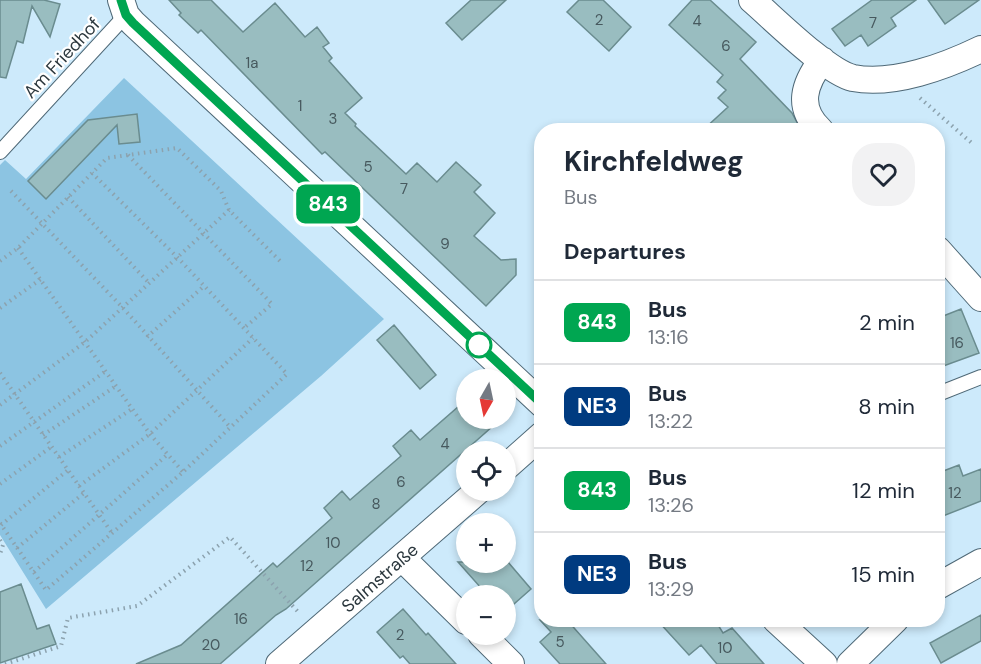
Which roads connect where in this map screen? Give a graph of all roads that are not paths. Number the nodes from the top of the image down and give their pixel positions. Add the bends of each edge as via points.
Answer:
1 (752, 0) edge
2 (124, 7) edge
3 (981, 49) edge
4 (822, 60) junction
5 (815, 123) edge
6 (0, 152) edge
7 (945, 258) edge
8 (981, 298) edge
9 (981, 376) edge
10 (945, 391) edge
11 (534, 397) edge
12 (534, 442) edge
13 (516, 458) edge
14 (467, 501) edge
15 (403, 559) junction
16 (981, 562) edge
17 (945, 582) edge
18 (456, 611) edge
19 (784, 627) edge
20 (889, 627) edge
21 (492, 645) edge
22 (279, 664) edge
23 (511, 664) edge
24 (824, 664) edge
25 (850, 664) edge

1 - 4 street
2 - 6 lane, Am Friedhof
2 - 11 street via 133,23
3 - 4 street via 955,62 876,79 852,78
4 - 5 street via 806,86 807,113
7 - 8 street
9 - 10 lane
12 - 13 street
14 - 15 street, Salmstraße
15 - 18 street
15 - 22 street, Salmstraße
16 - 17 street
19 - 24 street
20 - 25 street
21 - 23 street

